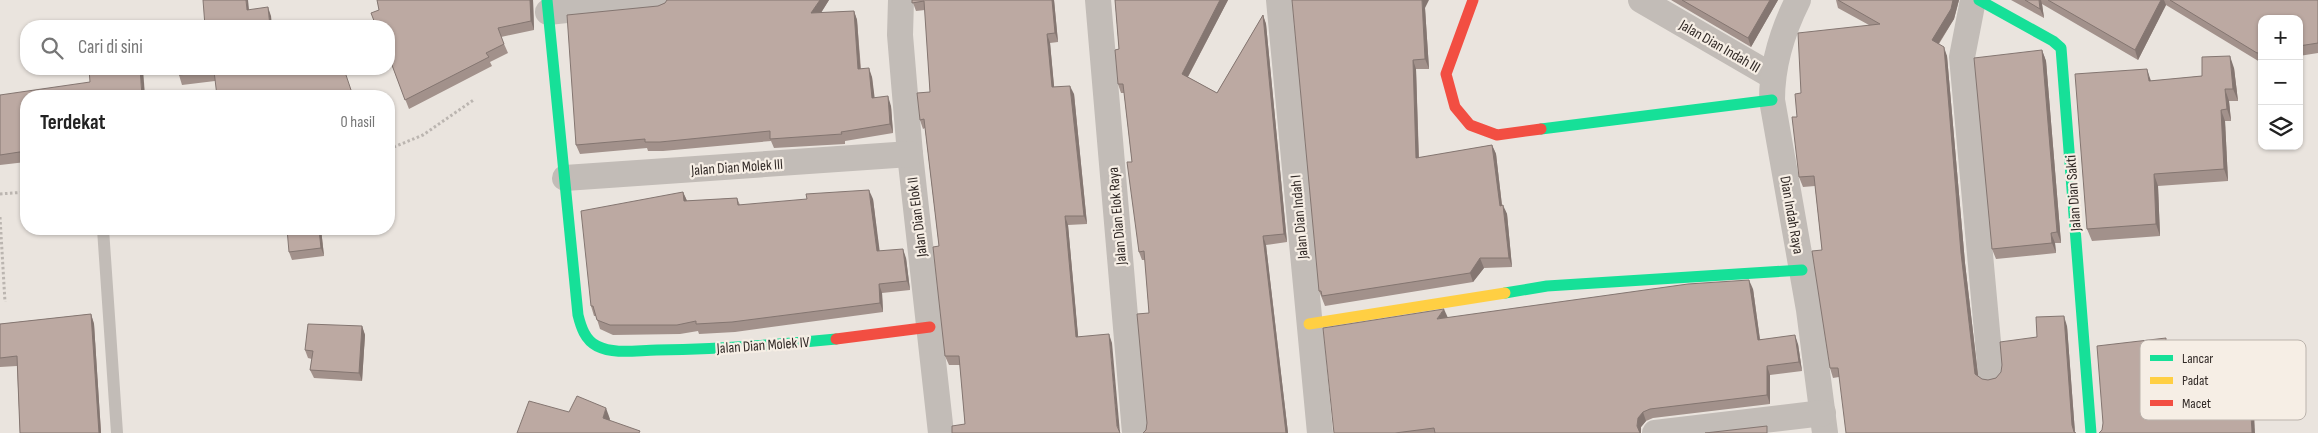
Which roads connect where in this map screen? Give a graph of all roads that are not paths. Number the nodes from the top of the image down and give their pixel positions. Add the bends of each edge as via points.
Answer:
1 (659, 0) edge
2 (900, 0) edge
3 (1098, 0) edge
4 (1279, 0) edge
5 (1473, 0) edge
6 (1641, 0) edge
7 (1798, 0) edge
8 (1973, 0) edge
9 (1979, 0) edge
10 (548, 6) edge
11 (1772, 88) junction
12 (910, 154) junction
13 (565, 178) junction
14 (103, 235) edge
15 (1802, 270) junction
16 (1309, 324) junction
17 (930, 327) junction
18 (1991, 375) dead end
19 (1824, 423) edge
20 (117, 433) edge
21 (940, 433) edge
22 (1135, 433) edge
23 (1320, 433) edge
24 (1655, 433) edge
25 (2091, 433) edge

1 - 10 street
2 - 12 street, Jalan Dian Elok II
3 - 22 street, Jalan Dian Elok Raya
4 - 16 street, Jalan Dian Indah I
5 - 11 street via 1446,74 1455,107 1470,125 1497,135
6 - 11 street, Jalan Dian Indah III
7 - 11 street, Dian Indah Raya via 1785,25
8 - 18 street via 1962,56
9 - 25 street, Jalan Dian Sakti via 2053,40 2060,48
10 - 13 street
11 - 15 street, Dian Indah Raya
12 - 13 street, Jalan Dian Molek III
12 - 17 street, Jalan Dian Elok II
13 - 17 street, Jalan Dian Molek IV via 578,315 584,333 595,346 618,350 693,350 795,344
14 - 20 lane
15 - 16 street via 1547,286
15 - 19 street, Dian Indah Raya
16 - 23 street, Jalan Dian Indah I
17 - 21 street, Jalan Dian Elok II
19 - 24 street

